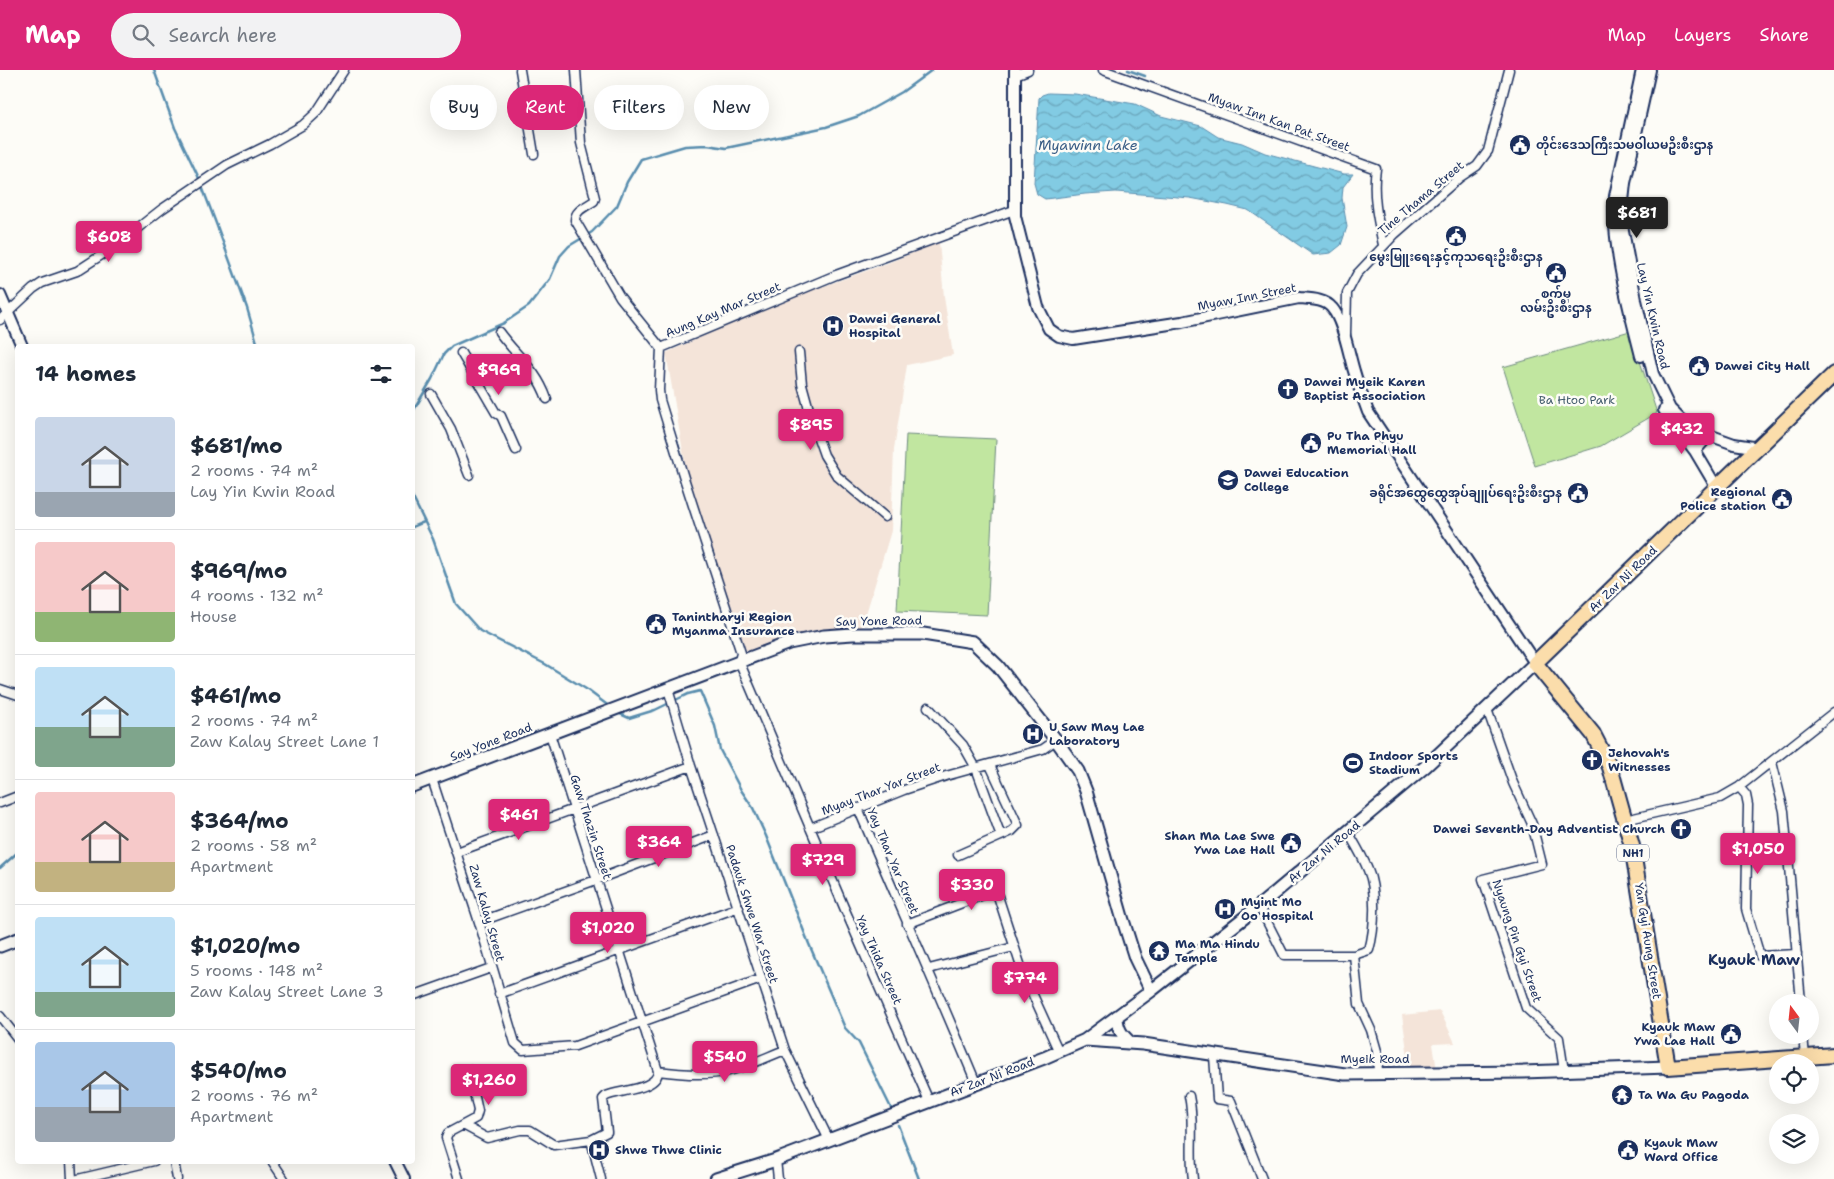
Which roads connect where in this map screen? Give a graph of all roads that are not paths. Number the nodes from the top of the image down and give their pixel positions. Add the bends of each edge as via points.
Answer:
1 (344, 70) edge
2 (520, 70) edge
3 (576, 70) edge
4 (1028, 70) edge
5 (1103, 70) edge
6 (1509, 70) edge
7 (1642, 70) edge
8 (1650, 70) edge
9 (1015, 73) edge
10 (534, 154) dead end
11 (1014, 210) junction
12 (1384, 245) junction
13 (0, 295) edge
14 (4, 317) edge
15 (499, 332) dead end
16 (1346, 339) junction
17 (21, 344) edge
18 (661, 348) junction
19 (799, 352) dead end
20 (461, 353) dead end
21 (1834, 374) edge
22 (431, 394) dead end
23 (547, 399) dead end
24 (1709, 435) junction
25 (1759, 448) junction
26 (516, 450) dead end
27 (1695, 450) junction
28 (469, 475) dead end
29 (1717, 488) junction
30 (884, 517) dead end
31 (739, 661) junction
32 (1535, 663) junction
33 (0, 689) edge
34 (668, 689) junction
35 (15, 694) edge
36 (928, 706) dead end
37 (1487, 709) junction
38 (1834, 712) edge
39 (550, 734) junction
40 (1056, 740) junction
41 (1772, 762) junction
42 (990, 765) junction
43 (691, 766) junction
44 (976, 768) junction
45 (432, 779) junction
46 (415, 785) edge
47 (1739, 787) junction
48 (15, 797) edge
49 (0, 804) edge
50 (858, 808) junction
51 (574, 809) junction
52 (1625, 820) junction
53 (810, 828) junction
54 (1348, 832) junction
55 (714, 835) junction
56 (1001, 836) junction
57 (456, 852) junction
58 (958, 855) dead end
59 (596, 880) junction
60 (1259, 906) junction
61 (739, 907) junction
62 (479, 922) junction
63 (907, 924) junction
64 (15, 940) edge
65 (0, 946) edge
66 (1014, 947) junction
67 (619, 952) junction
68 (1797, 954) junction
69 (1354, 955) junction
70 (491, 968) junction
71 (929, 970) junction
72 (761, 979) junction
73 (1151, 991) junction
74 (499, 994) junction
75 (1800, 994) edge
76 (415, 995) edge
77 (0, 1016) edge
78 (1117, 1016) junction
79 (641, 1022) junction
80 (15, 1035) edge
81 (1085, 1040) junction
82 (1131, 1043) junction
83 (785, 1050) junction
84 (1059, 1052) junction
85 (1834, 1055) edge
86 (1214, 1056) junction
87 (1819, 1056) edge
88 (1769, 1059) edge
89 (1668, 1066) junction
90 (469, 1070) dead end
91 (658, 1071) junction
92 (1564, 1071) junction
93 (1378, 1073) junction
94 (976, 1083) junction
95 (1189, 1096) dead end
96 (930, 1101) junction
97 (463, 1125) junction
98 (590, 1140) junction
99 (829, 1140) junction
100 (776, 1160) junction
101 (71, 1164) edge
102 (141, 1164) edge
103 (175, 1164) edge
104 (274, 1164) edge
105 (396, 1164) edge
106 (72, 1179) edge
107 (78, 1179) edge
108 (178, 1179) edge
109 (284, 1179) edge
110 (404, 1179) edge
111 (459, 1179) edge
112 (602, 1179) edge
113 (716, 1179) edge
114 (778, 1179) edge
115 (1193, 1179) edge
116 (1262, 1179) edge

1 - 14 street via 316,113 303,125 227,164 77,271 33,289
2 - 10 street
3 - 18 street via 581,143 595,198 577,212 575,220 620,298
4 - 9 street
5 - 12 street, Myaw Inn Kan Pat Street via 1376,169 1378,222
6 - 12 street, Tine Thama Street via 1488,151 1477,166 1459,178
7 - 27 street, Lay Yin Kwin Road via 1615,196 1616,241 1647,377 1665,411
8 - 24 street, Lay Yin Kwin Road via 1625,183 1622,227 1653,374 1660,392 1683,422
9 - 11 street, Myaw Inn Street
11 - 16 street, Myaw Inn Street via 1038,307 1050,328 1059,336 1072,339 1182,322 1299,298 1314,299 1333,309
11 - 18 street, Aung Kay Mar Street via 836,275
12 - 16 street, Tine Thama Street via 1357,274 1347,293
13 - 14 street
14 - 17 street
15 - 23 street via 534,372
16 - 32 street, Myaw Inn Street via 1368,412
18 - 31 street, Aung Kay Mar Street via 660,400 741,653
19 - 30 street via 802,384 824,455 837,476
20 - 26 street via 496,413 501,416
21 - 25 highway, Ar Zar Ni Road
22 - 28 street via 451,429
24 - 25 street, Lay Yin Kwin Road
24 - 27 street
25 - 29 highway, Ar Zar Ni Road
27 - 29 street, Lay Yin Kwin Road
29 - 32 highway, Ar Zar Ni Road
31 - 34 main road, Say Yone Road
31 - 40 main road, Say Yone Road via 789,643 824,636 923,634 973,642 998,666
31 - 53 street, Yay Thida Street
32 - 37 main road, Ar Zar Ni Road
32 - 52 highway, Yan Gyi Aung Street / NH1 via 1593,734 1610,767
33 - 35 street
34 - 39 main road, Say Yone Road
34 - 43 street, Padauk Shwe War Street
36 - 44 street via 963,745
37 - 54 main road, Ar Zar Ni Road
37 - 92 street, Nyaung Pin Gyi Street via 1513,783 1532,824 1542,864 1483,878 1526,1008 1559,1038
38 - 41 street
39 - 45 main road, Say Yone Road
39 - 51 street, Gaw Thazin Street
40 - 42 street, Myay Thar Yar Street via 1043,749
40 - 73 main road, Say Yone Road via 1078,771 1086,791 1122,917
41 - 47 street
41 - 68 street via 1784,811
42 - 44 street, Myay Thar Yar Street
42 - 56 street via 1018,825
43 - 51 street
43 - 55 street, Padauk Shwe War Street
44 - 50 street, Myay Thar Yar Street
44 - 56 street
45 - 46 main road, Say Yone Road
45 - 57 street, Zaw Kalay Street
47 - 52 street via 1720,798
47 - 68 street via 1746,794 1748,805 1746,909 1760,956
48 - 49 street
50 - 53 street, Myay Thar Yar Street
50 - 63 street, Yay Thar Yar Street
51 - 57 street
51 - 59 street, Gaw Thazin Street
52 - 89 highway, Yan Gyi Aung Street / NH1
53 - 96 street, Yay Thida Street
54 - 60 main road, Ar Zar Ni Road
54 - 69 street via 1369,872 1374,906 1373,937 1369,950
55 - 59 street
55 - 61 street, Padauk Shwe War Street
56 - 58 street
57 - 62 street, Zaw Kalay Street
59 - 62 street
59 - 67 street, Gaw Thazin Street
60 - 69 street via 1284,956
60 - 73 main road, Ar Zar Ni Road
61 - 67 street
61 - 72 street, Padauk Shwe War Street
62 - 70 street, Zaw Kalay Street
63 - 66 street, Yay Thar Yar Street via 996,890
63 - 71 street, Yay Thar Yar Street
64 - 65 main road
66 - 71 street
66 - 84 street, Yay Thar Yar Street
67 - 74 street
67 - 79 street, Gaw Thazin Street
68 - 75 street
69 - 93 street via 1359,1004 1377,1051
70 - 74 street, Zaw Kalay Street
70 - 76 street
71 - 94 street, Yay Thar Yar Street
72 - 79 street
72 - 83 street, Padauk Shwe War Street
73 - 78 main road, Ar Zar Ni Road
74 - 79 street, Zaw Kalay Street via 515,1043 523,1050 575,1046
77 - 80 street
78 - 81 main road, Ar Zar Ni Road
78 - 82 main road via 1121,1034
79 - 91 street, Gaw Thazin Street
81 - 82 main road, Myeik Road
81 - 84 main road, Ar Zar Ni Road
82 - 86 main road, Myeik Road
83 - 91 street via 729,1071
83 - 99 street, Padauk Shwe War Street
84 - 94 main road, Ar Zar Ni Road
85 - 87 highway
86 - 93 main road, Myeik Road via 1345,1074
86 - 116 street via 1217,1099 1230,1101
88 - 89 highway
89 - 92 main road, Myeik Road
90 - 97 street via 478,1111 476,1118
91 - 98 street via 657,1078 646,1085 606,1096 607,1132
92 - 93 main road, Myeik Road
94 - 96 main road, Ar Zar Ni Road
95 - 115 street
96 - 99 main road, Ar Zar Ni Road
97 - 98 street via 487,1138 530,1130 554,1144
97 - 111 street via 448,1133 446,1138
98 - 112 street
99 - 100 main road, Ar Zar Ni Road
100 - 113 main road, Ar Zar Ni Road
100 - 114 street
101 - 106 street
102 - 107 street
103 - 108 street
104 - 109 street
105 - 110 street

